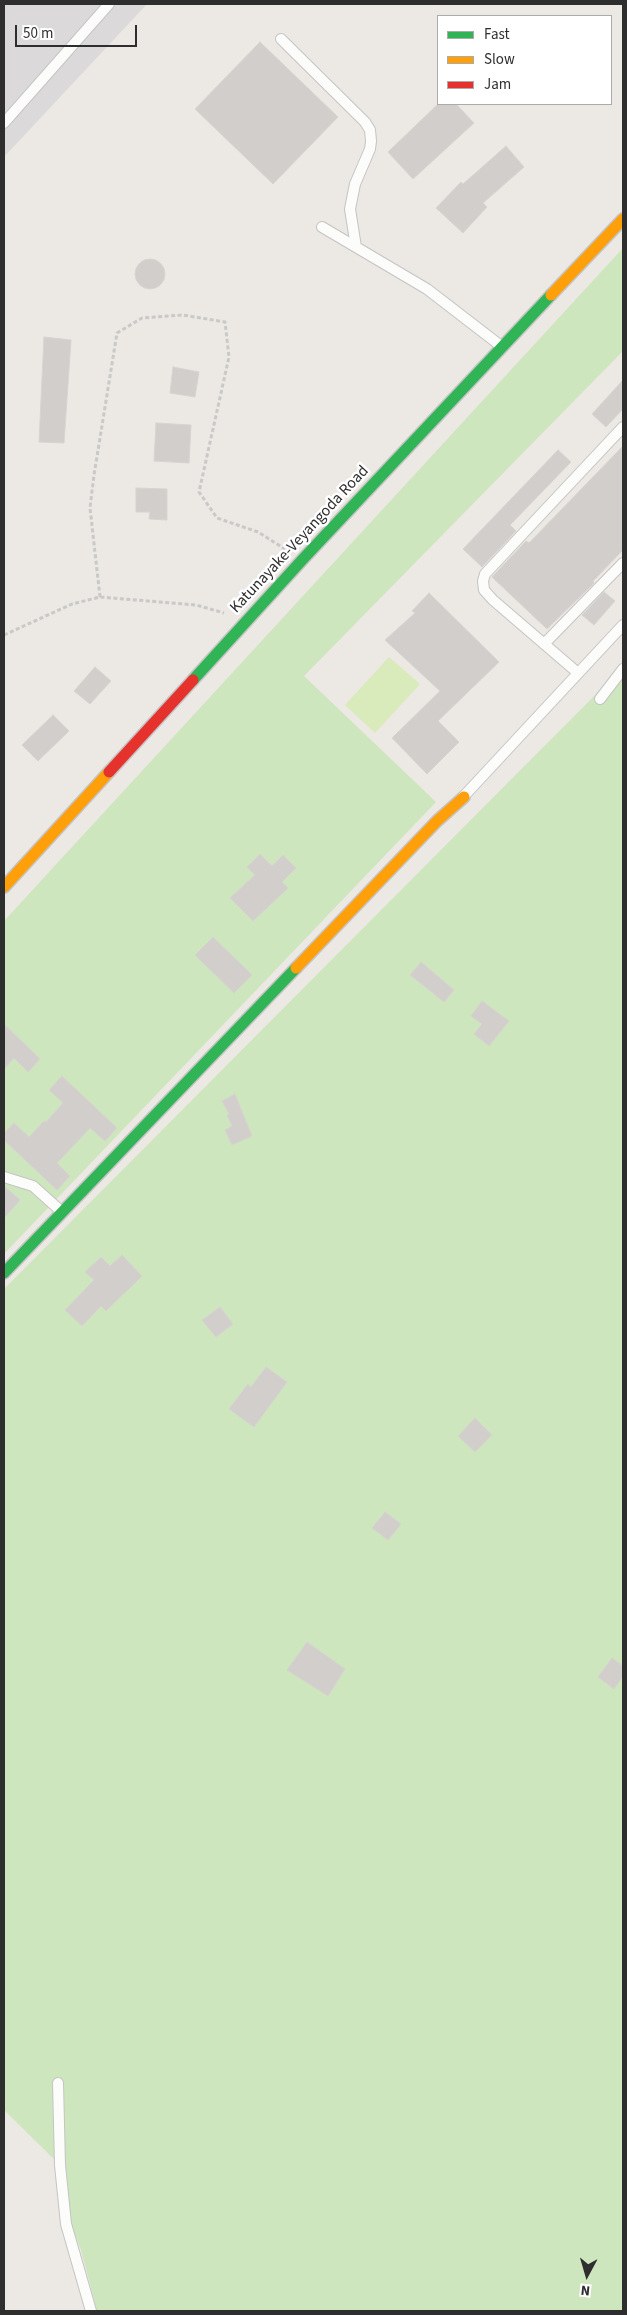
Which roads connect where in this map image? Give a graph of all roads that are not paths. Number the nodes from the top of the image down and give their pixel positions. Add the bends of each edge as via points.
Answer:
1 (109, 4) edge
2 (281, 39) dead end
3 (4, 123) edge
4 (623, 219) edge
5 (322, 227) dead end
6 (356, 247) junction
7 (501, 346) junction
8 (623, 427) edge
9 (623, 563) edge
10 (623, 625) edge
11 (544, 644) junction
12 (623, 669) edge
13 (578, 674) junction
14 (600, 699) dead end
15 (464, 797) joint
16 (4, 887) edge
17 (4, 1177) edge
18 (62, 1212) junction
19 (4, 1273) edge
20 (58, 2083) dead end
21 (91, 2311) edge

1 - 3 lane
2 - 6 lane via 370,130 370,149 355,184 350,209
4 - 7 main road, Katunayake-Veyangoda Road
5 - 6 lane
6 - 7 lane via 427,289
7 - 16 main road, Katunayake-Veyangoda Road
8 - 11 lane via 483,577 484,590
9 - 11 lane
10 - 13 lane
11 - 13 lane
12 - 14 lane
13 - 15 lane
15 - 18 main road via 437,821
17 - 18 lane via 33,1186
18 - 19 main road
20 - 21 lane via 60,2165 66,2224

